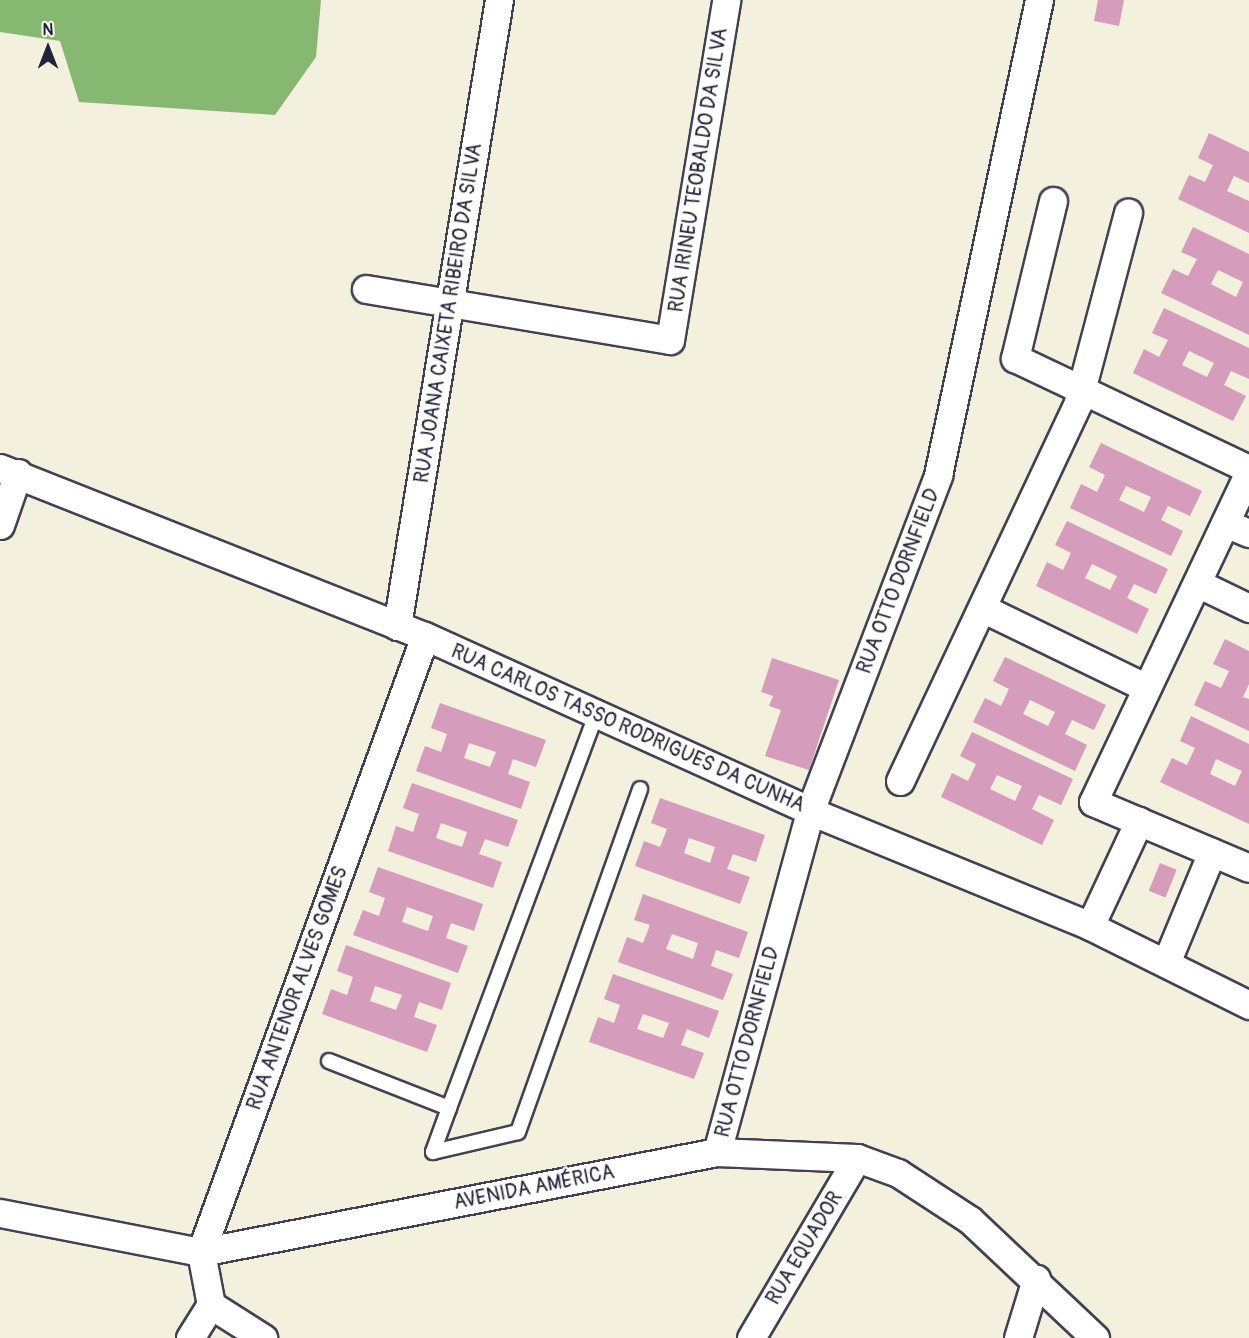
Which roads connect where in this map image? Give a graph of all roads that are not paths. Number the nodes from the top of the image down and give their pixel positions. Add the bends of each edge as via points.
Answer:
1 (499, 0) edge
2 (726, 0) edge
3 (1040, 0) edge
4 (1053, 201) dead end
5 (1128, 213) dead end
6 (366, 289) dead end
7 (449, 303) junction
8 (1081, 389) junction
9 (9, 470) edge
10 (1249, 470) edge
11 (0, 525) edge
12 (1237, 528) edge
13 (1197, 583) junction
14 (982, 608) junction
15 (1249, 609) edge
16 (397, 626) junction
17 (425, 636) junction
18 (1147, 688) junction
19 (597, 713) junction
20 (900, 781) dead end
21 (640, 789) dead end
22 (810, 811) junction
23 (1139, 821) junction
24 (1212, 852) junction
25 (1249, 868) edge
26 (1090, 926) junction
27 (1166, 963) junction
28 (1249, 1005) edge
29 (329, 1061) dead end
30 (449, 1108) junction
31 (717, 1152) junction
32 (857, 1158) junction
33 (0, 1212) edge
34 (201, 1252) junction
35 (1036, 1279) junction
36 (212, 1305) junction
37 (190, 1338) edge
38 (263, 1338) edge
39 (751, 1338) edge
40 (1018, 1338) edge
41 (1095, 1338) edge

1 - 7 street, RUA JOANA CAIXETA RIBEIRO DA SILVA
2 - 7 street, RUA IRINEU TEOBALDO DA SILVA via 670,340
3 - 22 street, RUA OTTO DORNFIELD via 938,475
4 - 8 street via 1015,358
5 - 8 street
6 - 7 street
7 - 16 street, RUA JOANA CAIXETA RIBEIRO DA SILVA
8 - 10 street
8 - 14 street
9 - 11 street
9 - 16 street, RUA CARLOS TASSO RODRIGUES DA CUNHA
10 - 12 street
12 - 13 street
13 - 15 street
13 - 18 street
14 - 18 street
14 - 20 street
16 - 17 street, RUA CARLOS TASSO RODRIGUES DA CUNHA
17 - 19 street, RUA CARLOS TASSO RODRIGUES DA CUNHA
17 - 34 street, RUA ANTENOR ALVES GOMES
18 - 23 street via 1093,802
19 - 22 street, RUA CARLOS TASSO RODRIGUES DA CUNHA
19 - 30 lane
21 - 30 lane via 518,1132 434,1152
22 - 26 street, RUA CARLOS TASSO RODRIGUES DA CUNHA
22 - 31 street, RUA OTTO DORNFIELD
23 - 24 street
23 - 26 street
24 - 25 street
24 - 27 street
26 - 27 street, RUA CARLOS TASSO RODRIGUES DA CUNHA
27 - 28 street, RUA CARLOS TASSO RODRIGUES DA CUNHA
29 - 30 lane
31 - 32 street, AVENIDA AMÉRICA
31 - 34 street, AVENIDA AMÉRICA
32 - 35 street, AVENIDA AMÉRICA via 898,1173 970,1220
32 - 39 street, RUA EQUADOR
33 - 34 street, AVENIDA AMÉRICA
34 - 36 street
35 - 40 street
35 - 41 street, AVENIDA AMÉRICA
36 - 37 street
36 - 38 street

